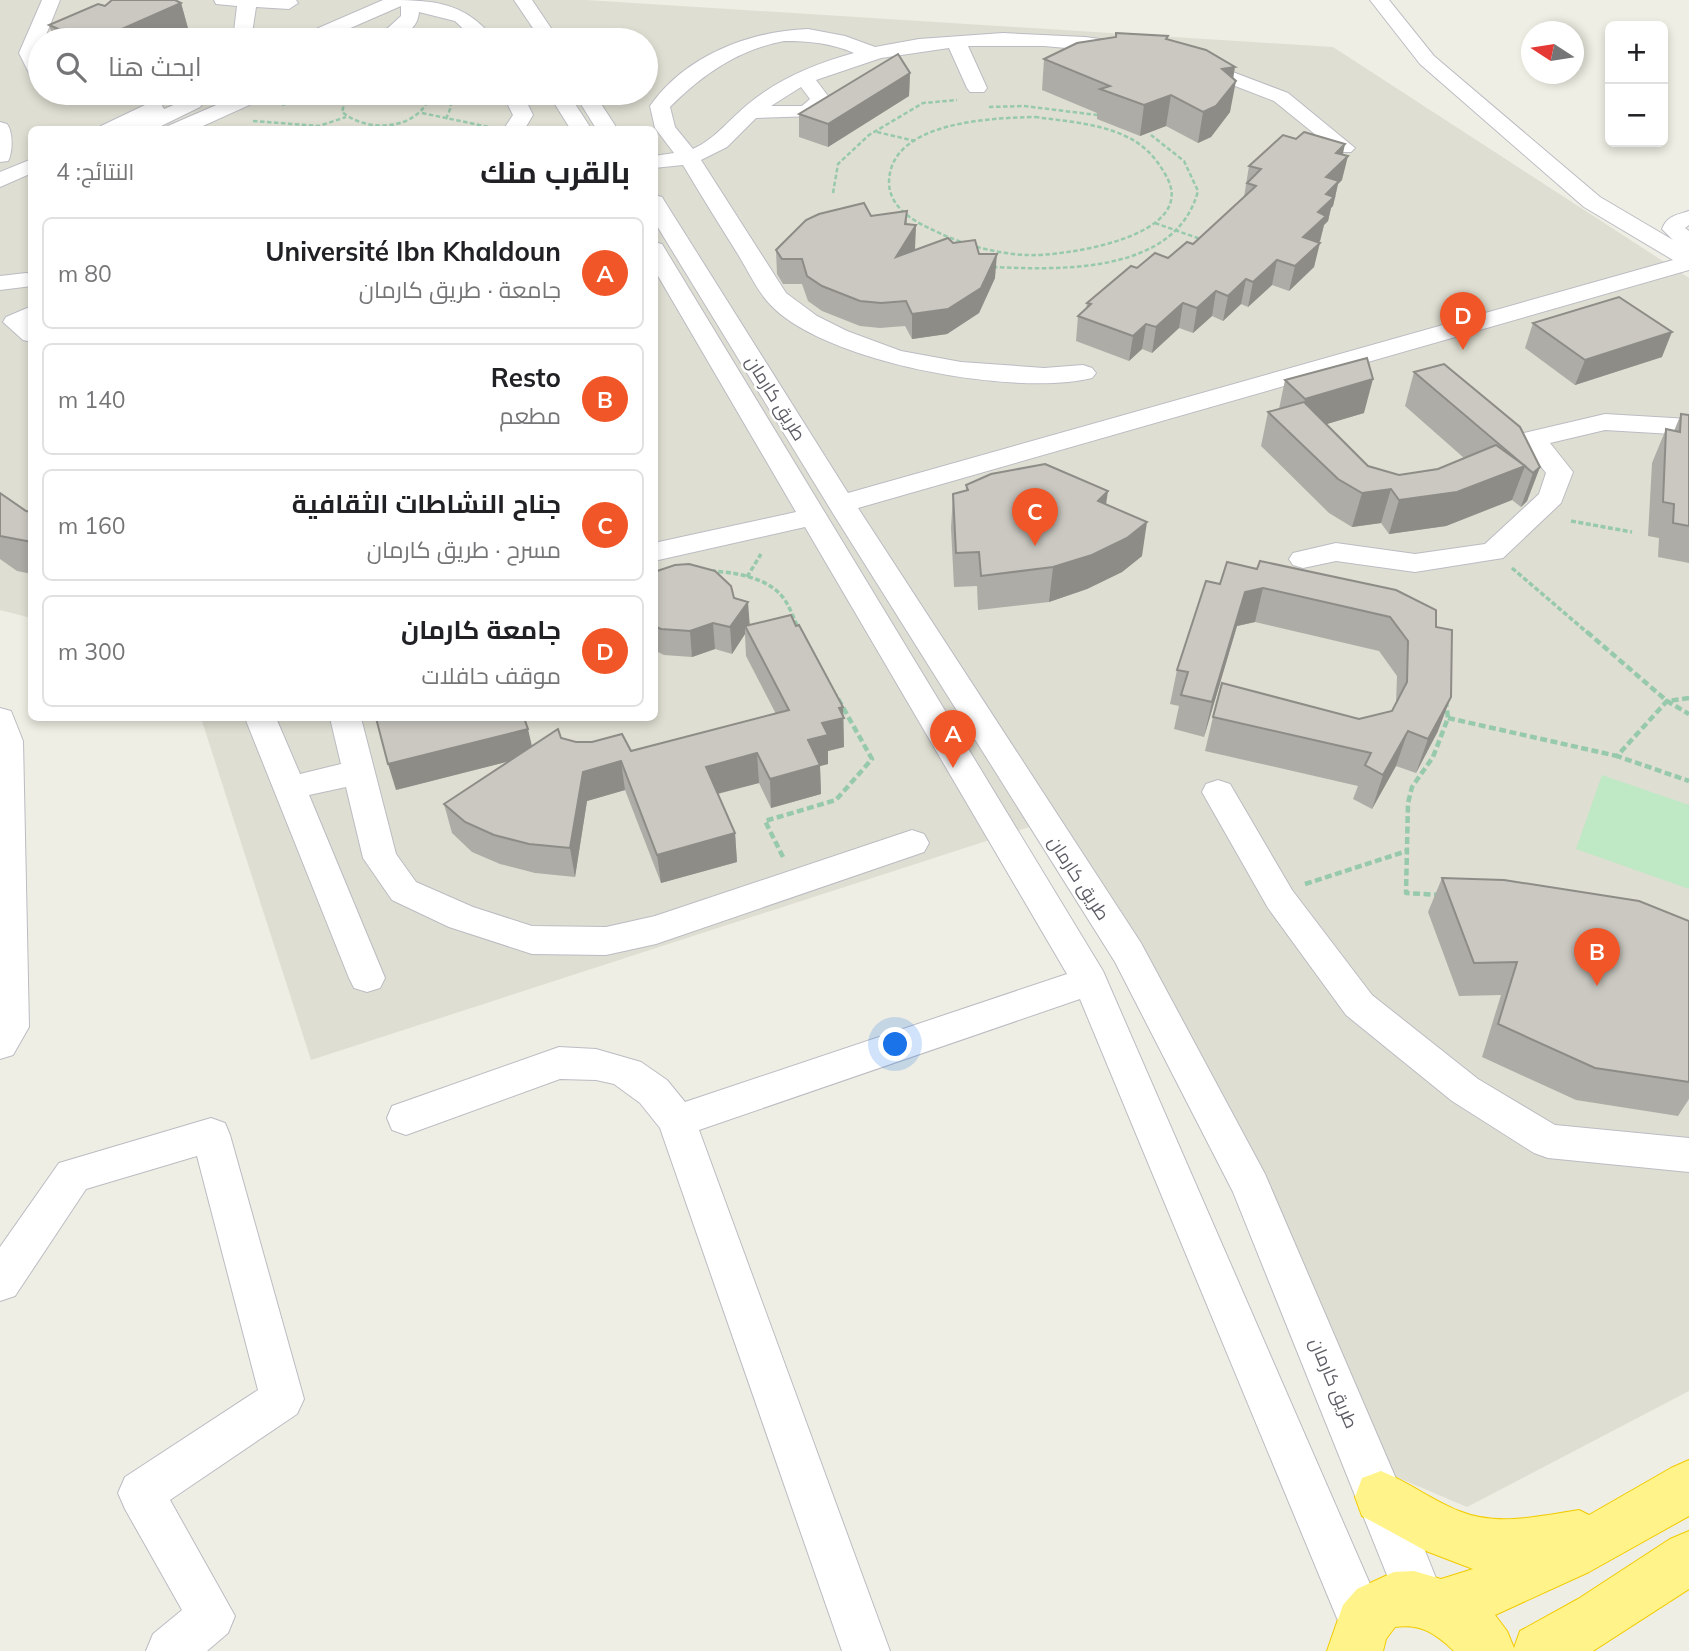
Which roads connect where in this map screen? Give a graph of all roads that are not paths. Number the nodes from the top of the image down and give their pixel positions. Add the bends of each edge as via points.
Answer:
1 (51, 0) edge
2 (223, 0) edge
3 (523, 0) edge
4 (1379, 0) edge
5 (247, 1) edge
6 (288, 1) edge
7 (411, 2) edge
8 (39, 28) edge
9 (244, 28) edge
10 (309, 28) edge
11 (345, 28) edge
12 (398, 28) edge
13 (476, 28) edge
14 (542, 28) edge
15 (956, 42) junction
16 (1149, 51) edge
17 (874, 54) junction
18 (1170, 56) edge
19 (804, 78) junction
20 (980, 93) road end
21 (162, 105) edge
22 (189, 105) edge
23 (232, 105) edge
24 (518, 105) edge
25 (566, 105) edge
26 (592, 105) edge
27 (751, 112) junction
28 (117, 126) edge
29 (144, 126) edge
30 (184, 126) edge
31 (516, 126) edge
32 (579, 126) edge
33 (605, 126) edge
34 (0, 128) edge
35 (660, 129) edge
36 (1344, 148) edge
37 (0, 156) edge
38 (689, 158) junction
39 (658, 162) edge
40 (28, 167) edge
41 (28, 177) edge
42 (0, 180) edge
43 (28, 190) edge
44 (0, 191) edge
45 (658, 209) edge
46 (1689, 218) edge
47 (1689, 243) edge
48 (658, 255) edge
49 (1689, 261) edge
50 (26, 280) dead end
51 (0, 283) edge
52 (1083, 373) dead end
53 (1689, 428) edge
54 (827, 511) junction
55 (658, 551) edge
56 (1303, 559) dead end
57 (0, 719) edge
58 (262, 721) edge
59 (347, 721) edge
60 (359, 772) junction
61 (290, 788) junction
62 (1217, 792) dead end
63 (912, 842) dead end
64 (367, 978) dead end
65 (1090, 981) junction
66 (0, 1044) edge
67 (406, 1118) dead end
68 (677, 1121) junction
69 (1689, 1155) edge
70 (0, 1282) edge
71 (1689, 1486) edge
72 (1381, 1497) junction
73 (1612, 1532) junction
74 (1689, 1558) edge
75 (1432, 1602) junction
76 (1589, 1635) edge
77 (1359, 1637) edge
78 (170, 1651) edge
79 (866, 1651) edge
80 (1488, 1651) edge
81 (1540, 1651) edge

1 - 8 street
2 - 5 street
3 - 14 street
4 - 49 street via 1427,60 1592,202
5 - 6 street
5 - 9 street
6 - 10 street
7 - 11 street
7 - 12 street via 410,17
7 - 13 street via 456,13
15 - 16 street via 1098,44
15 - 17 street
15 - 20 street
17 - 19 street
17 - 35 street via 832,38 766,36 739,47 712,72 681,82 660,106
18 - 36 street via 1281,97
19 - 27 street
19 - 27 street via 821,100 807,111
21 - 28 street
22 - 29 street
23 - 30 street
24 - 31 street via 523,116
25 - 32 street
26 - 33 street
27 - 38 street via 716,145
34 - 37 street
35 - 38 street
38 - 39 street
38 - 52 street via 777,298 807,321 895,357 961,370 1044,376
40 - 42 street
41 - 44 street
43 - 44 street
45 - 54 street, طريق كارمان
46 - 47 street via 1676,222 1673,229
48 - 54 street, طريق كارمان
49 - 54 street
50 - 51 street
53 - 56 street via 1605,422 1533,439 1560,472 1551,497 1493,552 1415,563 1336,552
54 - 55 street
54 - 65 street, طريق كارمان
54 - 72 street, طريق كارمان via 1128,954 1251,1186
57 - 66 street via 8,741 11,1027
58 - 61 street
59 - 60 street
60 - 61 street
60 - 63 street via 380,858 404,891 461,917 532,940 606,941 656,930
61 - 64 street
62 - 69 street via 1278,893 1359,1005 1465,1090 1548,1141
65 - 68 street
65 - 77 street, طريق كارمان
67 - 68 street via 559,1063 584,1062 630,1074 650,1086
68 - 79 street
70 - 78 street via 73,1175 211,1135 282,1399 141,1493 211,1616
71 - 73 highway
72 - 73 highway via 1434,1527 1485,1545
72 - 75 street, طريق كارمان
73 - 75 highway via 1491,1591
74 - 76 highway
75 - 77 highway via 1397,1599 1377,1607
75 - 80 highway via 1464,1619
76 - 81 highway

